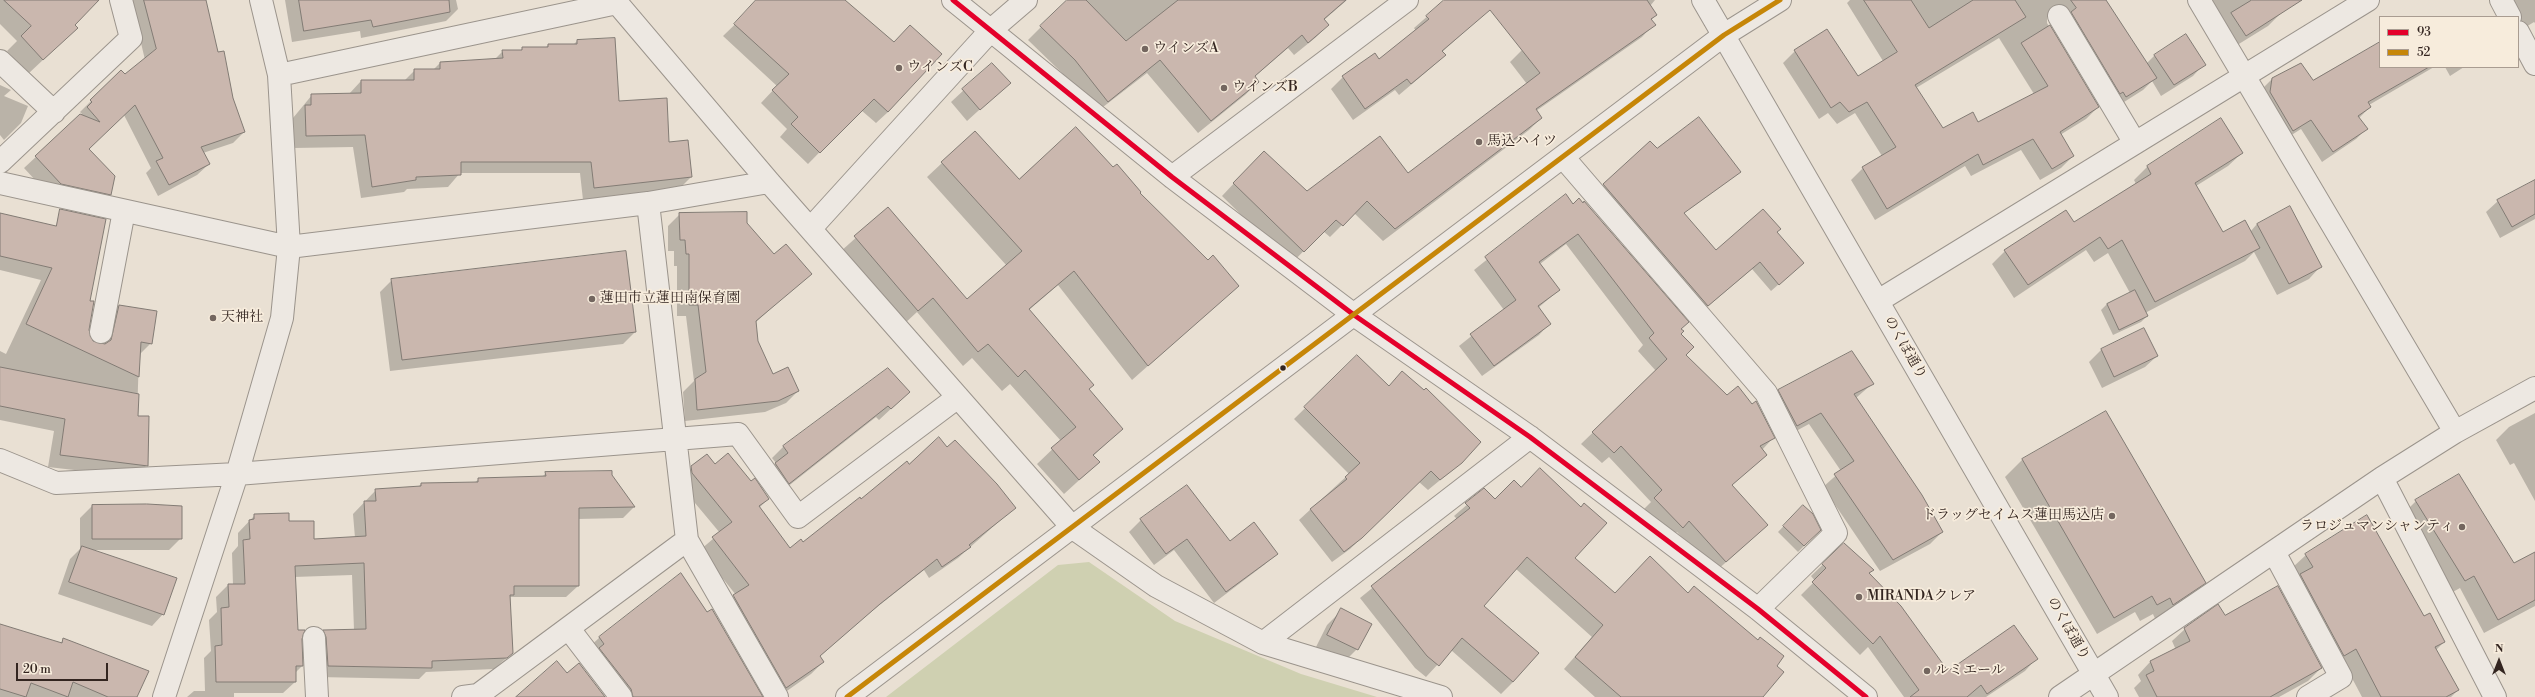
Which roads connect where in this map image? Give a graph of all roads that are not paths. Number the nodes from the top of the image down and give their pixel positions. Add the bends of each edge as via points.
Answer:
1 (121, 0) edge
2 (261, 0) edge
3 (953, 0) edge
4 (1026, 0) edge
5 (1407, 0) edge
6 (1703, 0) edge
7 (1780, 0) edge
8 (2199, 0) edge
9 (2368, 0) edge
10 (2501, 0) edge
11 (546, 8) edge
12 (2060, 16) dead end
13 (2509, 16) edge
14 (991, 30) junction
15 (2519, 34) edge
16 (1724, 35) junction
17 (0, 61) edge
18 (2534, 61) edge
19 (279, 75) junction
20 (2245, 76) junction
21 (54, 112) junction
22 (2135, 142) junction
23 (1563, 157) junction
24 (0, 162) edge
25 (1172, 177) junction
26 (769, 182) junction
27 (0, 183) edge
28 (648, 202) junction
29 (124, 211) junction
30 (811, 228) junction
31 (289, 247) junction
32 (1878, 302) junction
33 (1354, 315) junction
34 (101, 332) dead end
35 (2535, 388) edge
36 (958, 397) junction
37 (2455, 432) junction
38 (1530, 437) junction
39 (677, 439) junction
40 (0, 460) edge
41 (237, 474) junction
42 (2382, 478) junction
43 (1072, 528) junction
44 (687, 540) junction
45 (2274, 552) junction
46 (1758, 609) junction
47 (569, 629) junction
48 (314, 638) dead end
49 (1263, 643) junction
50 (2094, 674) junction
51 (164, 697) edge
52 (317, 697) edge
53 (463, 697) edge
54 (621, 697) edge
55 (777, 697) edge
56 (847, 697) edge
57 (1441, 697) edge
58 (1866, 697) edge
59 (2060, 697) edge
60 (2107, 697) edge
61 (2308, 697) edge
62 (2496, 697) edge

1 - 21 street via 131,38
2 - 19 street
3 - 14 street
4 - 14 street
5 - 25 street
6 - 16 street, のくぼ通り
7 - 16 street
8 - 20 street
9 - 20 street
10 - 13 street
11 - 19 street
11 - 26 street via 617,2
12 - 22 street
14 - 25 street
14 - 30 street
15 - 18 street
16 - 23 street
16 - 32 street, のくぼ通り
17 - 21 street
19 - 31 street
20 - 22 street
20 - 37 street
21 - 24 street
22 - 32 street
23 - 33 street
23 - 46 street via 1766,393 1836,533
25 - 33 street
26 - 28 street
26 - 30 street
27 - 29 street
28 - 31 street
28 - 39 street
29 - 31 street
29 - 34 street
30 - 36 street
31 - 41 street via 282,318
32 - 50 street, のくぼ通り
33 - 38 street
33 - 43 street
35 - 37 street
36 - 39 street via 798,517 738,434
36 - 43 street
37 - 42 street
38 - 46 street
38 - 49 street
39 - 41 street
39 - 44 street
40 - 41 street via 56,483
41 - 51 street
42 - 45 street
42 - 62 street
43 - 49 street via 1156,586
43 - 56 street
44 - 47 street
44 - 55 street
45 - 50 street
45 - 61 street via 2341,677
46 - 58 street
47 - 53 street via 478,695
47 - 54 street
48 - 52 street
49 - 57 street
50 - 59 street
50 - 60 street, のくぼ通り

